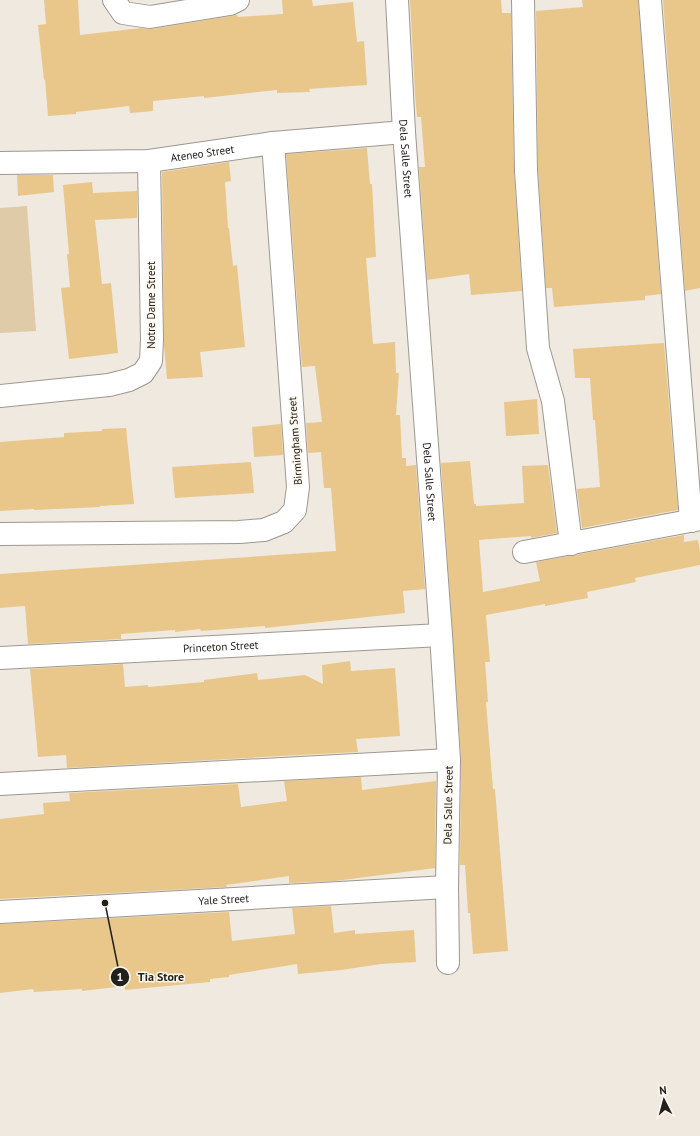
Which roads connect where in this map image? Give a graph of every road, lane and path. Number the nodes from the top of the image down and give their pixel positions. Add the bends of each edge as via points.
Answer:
1 (114, 0) edge
2 (238, 0) edge
3 (397, 0) edge
4 (523, 0) edge
5 (650, 0) edge
6 (404, 132) junction
7 (272, 143) junction
8 (149, 161) junction
9 (0, 163) edge
10 (0, 396) edge
11 (695, 520) edge
12 (0, 534) edge
13 (570, 544) junction
14 (524, 552) dead end
15 (441, 635) junction
16 (0, 658) edge
17 (449, 760) junction
18 (0, 784) edge
19 (447, 887) junction
20 (0, 912) edge
21 (448, 963) dead end

1 - 2 street via 123,13 150,17 230,4
3 - 6 street, Dela Salle Street
4 - 13 street via 526,171 538,348 553,401
5 - 11 street
6 - 7 street, Ateneo Street
6 - 15 street, Dela Salle Street
7 - 8 street, Ateneo Street
7 - 12 street, Birmingham Street via 298,487 295,510 284,522 264,530
8 - 9 street, Ateneo Street
8 - 10 street, Notre Dame Street via 152,340 151,361 144,373 109,385
11 - 13 street
13 - 14 street
15 - 16 street, Princeton Street
15 - 17 street, Dela Salle Street
17 - 18 street
17 - 19 street, Dela Salle Street
19 - 20 street, Yale Street
19 - 21 street, Dela Salle Street

